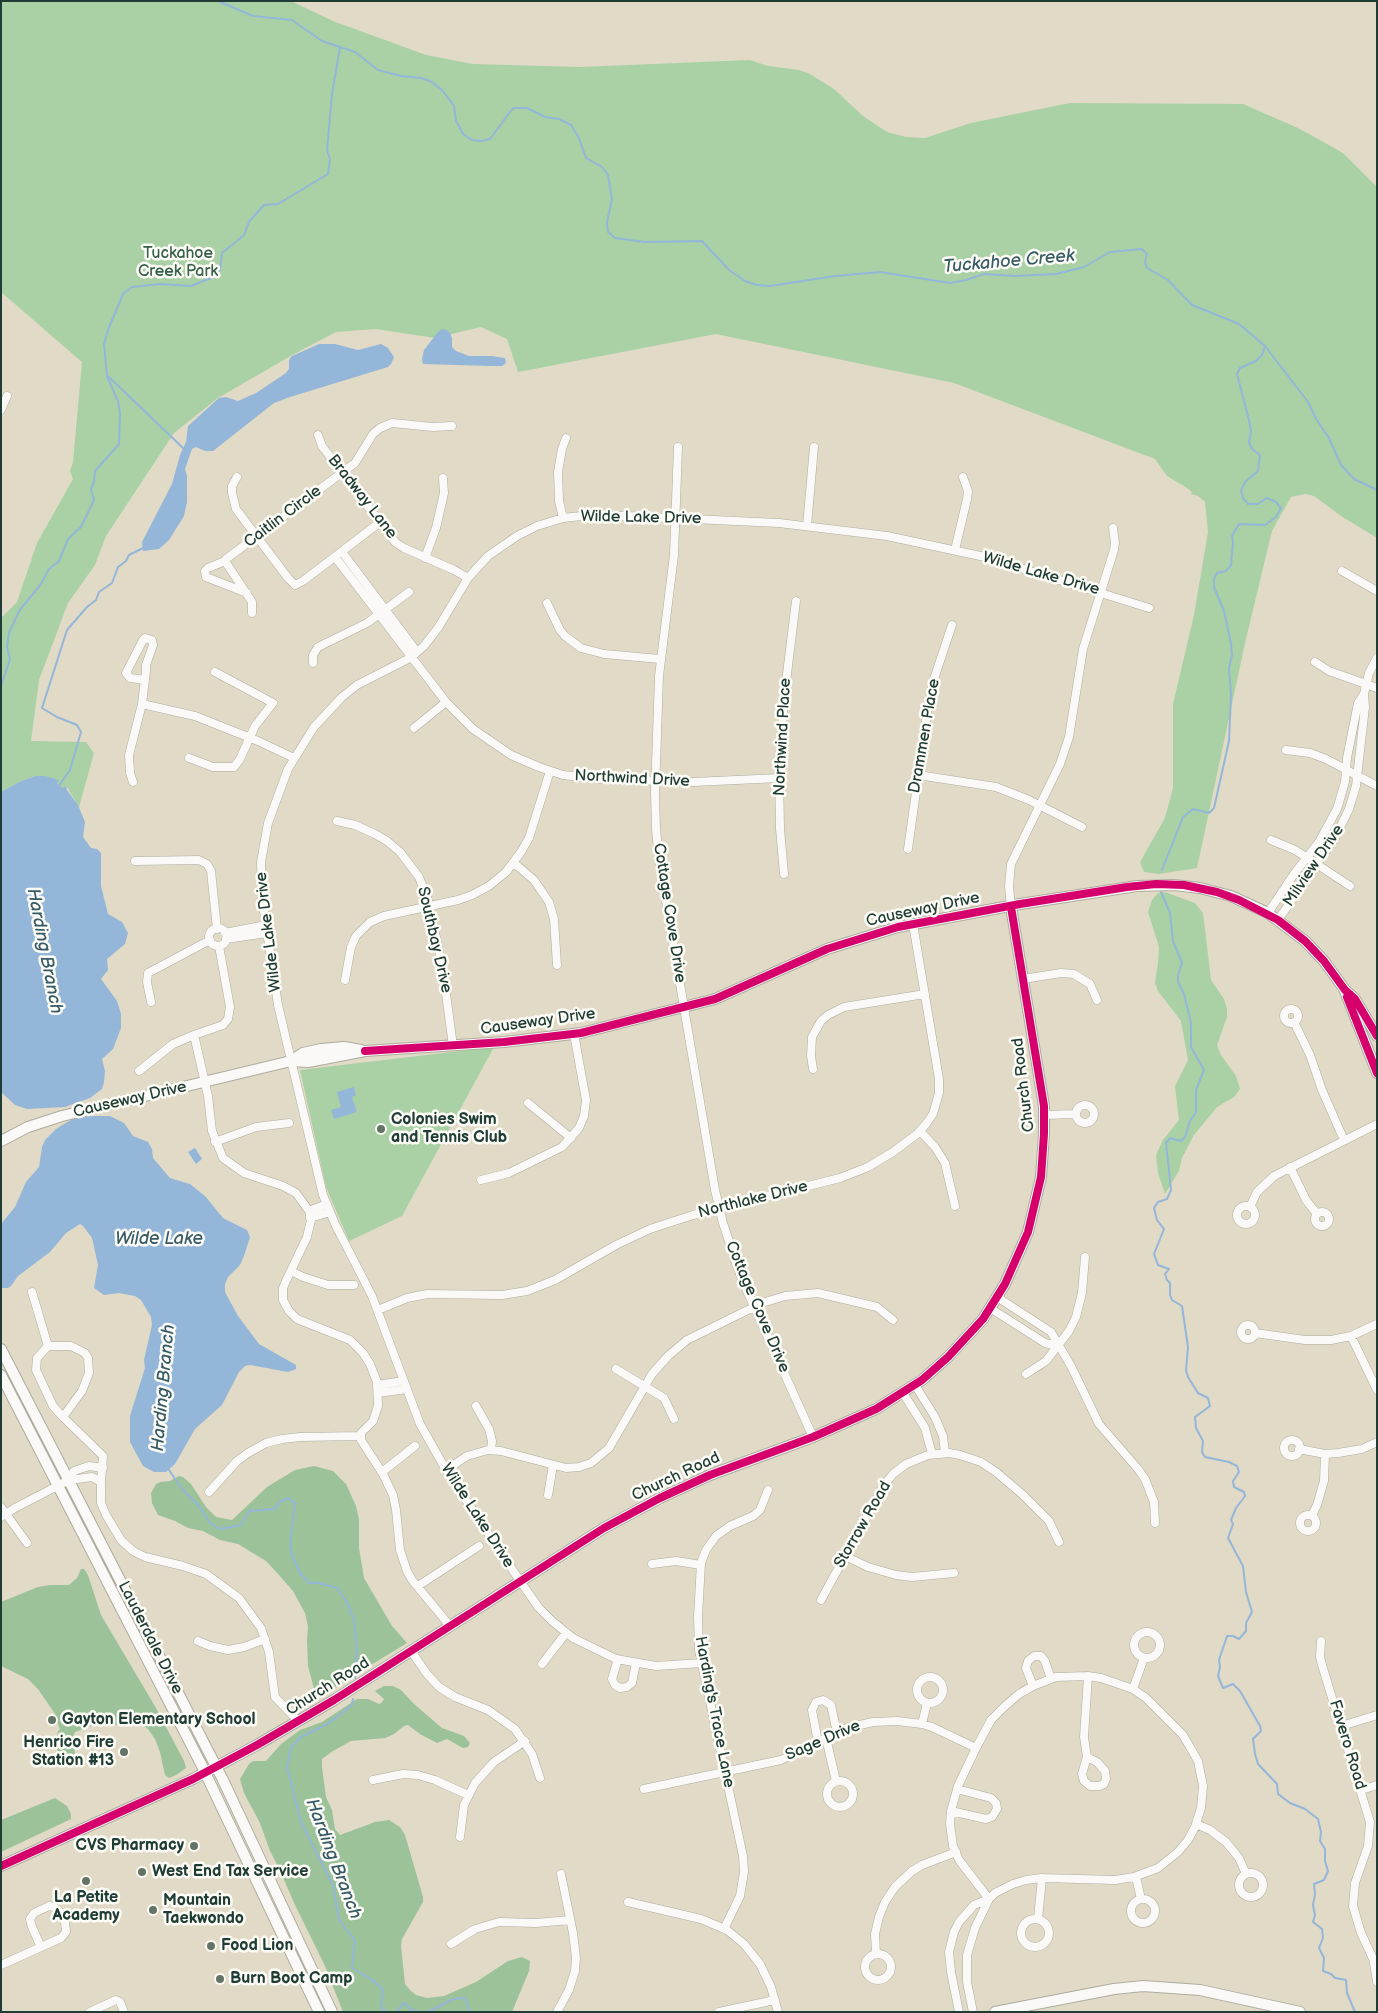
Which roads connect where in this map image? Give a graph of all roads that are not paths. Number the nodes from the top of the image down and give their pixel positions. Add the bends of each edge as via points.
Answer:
1 (7, 396) dead end
2 (1, 410) edge
3 (452, 426) dead end
4 (318, 435) dead end
5 (566, 438) dead end
6 (678, 447) dead end
7 (814, 447) dead end
8 (342, 473) junction
9 (963, 477) dead end
10 (237, 478) dead end
11 (443, 478) dead end
12 (563, 518) junction
13 (676, 518) junction
14 (379, 523) junction
15 (807, 526) junction
16 (1112, 528) dead end
17 (257, 537) junction
18 (955, 550) junction
19 (342, 552) junction
20 (335, 557) junction
21 (425, 558) junction
22 (225, 561) junction
23 (1342, 571) dead end
24 (468, 578) junction
25 (1377, 591) edge
26 (409, 592) dead end
27 (1101, 592) junction
28 (247, 593) junction
29 (796, 601) dead end
30 (547, 603) dead end
31 (1149, 608) dead end
32 (386, 610) junction
33 (252, 613) dead end
34 (378, 615) junction
35 (952, 625) dead end
36 (417, 652) junction
37 (410, 658) junction
38 (1377, 658) edge
39 (660, 659) junction
40 (1314, 662) dead end
41 (313, 664) dead end
42 (215, 672) dead end
43 (145, 680) junction
44 (1366, 684) junction
45 (1377, 688) edge
46 (1364, 694) junction
47 (446, 702) junction
48 (142, 704) junction
49 (414, 728) dead end
50 (249, 737) junction
51 (1286, 750) dead end
52 (189, 758) dead end
53 (294, 758) junction
54 (1346, 769) junction
55 (550, 771) junction
56 (918, 775) junction
57 (1358, 776) junction
58 (778, 778) junction
59 (133, 782) dead end
60 (655, 782) junction
61 (1377, 786) edge
62 (1039, 805) junction
63 (336, 821) dead end
64 (1082, 827) dead end
65 (1271, 840) dead end
66 (908, 849) dead end
67 (1307, 858) junction
68 (135, 861) dead end
69 (514, 863) junction
70 (1317, 864) junction
71 (784, 874) dead end
72 (1350, 886) dead end
73 (429, 906) junction
74 (1011, 906) junction
75 (1268, 913) junction
76 (1278, 920) junction
77 (913, 924) junction
78 (217, 929) junction
79 (266, 929) junction
80 (226, 936) junction
81 (210, 940) junction
82 (219, 946) junction
83 (557, 964) dead end
84 (1023, 979) junction
85 (345, 980) dead end
86 (1345, 990) junction
87 (925, 994) junction
88 (1096, 1000) dead end
89 (151, 1002) dead end
90 (684, 1008) junction
91 (1294, 1022) dead end
92 (194, 1034) junction
93 (574, 1034) junction
94 (1377, 1036) edge
95 (452, 1046) junction
96 (291, 1061) junction
97 (813, 1069) dead end
98 (139, 1071) dead end
99 (1377, 1073) edge
100 (204, 1082) junction
101 (528, 1103) dead end
102 (1076, 1114) dead end
103 (1044, 1115) junction
104 (290, 1123) dead end
105 (1377, 1124) edge
106 (920, 1131) junction
107 (571, 1138) junction
108 (1, 1140) edge
109 (1344, 1140) junction
110 (215, 1142) junction
111 (1290, 1167) junction
112 (481, 1180) dead end
113 (327, 1204) junction
114 (955, 1206) dead end
115 (1250, 1207) dead end
116 (719, 1208) junction
117 (330, 1212) junction
118 (1317, 1214) dead end
119 (309, 1215) junction
120 (1085, 1256) dead end
121 (290, 1271) junction
122 (354, 1285) dead end
123 (32, 1292) dead end
124 (997, 1297) junction
125 (754, 1307) junction
126 (990, 1308) junction
127 (378, 1310) junction
128 (893, 1320) dead end
129 (1377, 1324) edge
130 (1255, 1332) dead end
131 (1351, 1336) junction
132 (48, 1346) junction
133 (1058, 1346) junction
134 (1, 1349) edge
135 (616, 1369) dead end
136 (1026, 1374) dead end
137 (1, 1375) edge
138 (377, 1385) junction
139 (406, 1385) junction
140 (645, 1385) junction
141 (915, 1385) junction
142 (1377, 1390) edge
143 (378, 1393) junction
144 (903, 1393) junction
145 (476, 1406) dead end
146 (63, 1417) junction
147 (674, 1419) dead end
148 (360, 1436) junction
149 (813, 1437) junction
150 (1377, 1442) edge
151 (415, 1446) dead end
152 (1299, 1449) dead end
153 (491, 1450) junction
154 (945, 1453) junction
155 (932, 1454) junction
156 (1325, 1454) junction
157 (553, 1465) junction
158 (103, 1468) junction
159 (446, 1470) junction
160 (382, 1472) junction
161 (69, 1480) junction
162 (101, 1482) junction
163 (59, 1486) junction
164 (768, 1490) dead end
165 (209, 1492) dead end
166 (548, 1495) dead end
167 (3, 1513) edge
168 (1312, 1515) dead end
169 (1155, 1523) dead end
170 (1059, 1542) dead end
171 (27, 1543) dead end
172 (479, 1546) dead end
173 (845, 1556) junction
174 (652, 1564) dead end
175 (701, 1565) junction
176 (954, 1573) dead end
177 (520, 1581) junction
178 (418, 1586) junction
179 (821, 1600) dead end
180 (450, 1626) junction
181 (566, 1633) junction
182 (264, 1639) junction
183 (198, 1641) dead end
184 (1321, 1642) dead end
185 (411, 1651) junction
186 (1144, 1658) dead end
187 (618, 1659) junction
188 (702, 1663) junction
189 (542, 1664) dead end
190 (636, 1664) junction
191 (1088, 1676) junction
192 (1051, 1679) junction
193 (1033, 1686) junction
194 (1133, 1689) junction
195 (927, 1703) dead end
196 (1377, 1715) edge
197 (298, 1722) junction
198 (922, 1724) junction
199 (1341, 1726) junction
200 (837, 1733) junction
201 (826, 1738) junction
202 (525, 1741) junction
203 (818, 1742) junction
204 (976, 1748) junction
205 (1087, 1757) dead end
206 (216, 1767) junction
207 (725, 1772) junction
208 (206, 1773) junction
209 (540, 1778) dead end
210 (373, 1780) dead end
211 (836, 1782) dead end
212 (1377, 1785) edge
213 (644, 1789) dead end
214 (957, 1789) junction
215 (1361, 1790) junction
216 (468, 1795) junction
217 (951, 1811) junction
218 (1196, 1824) junction
219 (460, 1837) dead end
220 (956, 1852) junction
221 (1, 1866) edge
222 (561, 1874) dead end
223 (1246, 1874) dead end
224 (1136, 1877) junction
225 (1042, 1878) junction
226 (989, 1899) junction
227 (1141, 1899) dead end
228 (628, 1902) dead end
229 (570, 1920) junction
230 (1038, 1920) dead end
231 (724, 1929) junction
232 (451, 1944) dead end
233 (41, 1947) junction
234 (876, 1954) dead end
235 (1, 1965) edge
236 (1375, 1965) edge
237 (1377, 1982) edge
238 (775, 2000) junction
239 (90, 2012) edge
240 (124, 2012) edge
241 (319, 2012) edge
242 (332, 2012) edge
243 (557, 2012) edge
244 (720, 2012) edge
245 (778, 2012) edge
246 (959, 2012) edge
247 (973, 2012) edge
248 (995, 2012) edge
249 (1300, 2012) edge

1 - 2 street
3 - 8 street, Caitlin Circle via 386,425 373,434 357,460
4 - 8 street, Bradway Lane
5 - 12 street via 558,472
6 - 13 street, Cottage Cove Drive
7 - 15 street
8 - 14 street, Bradway Lane
8 - 17 street, Caitlin Circle
9 - 18 street via 968,491
10 - 17 street via 232,486 232,501
11 - 21 street via 444,493
12 - 13 street, Wilde Lake Drive via 590,515
12 - 24 street, Wilde Lake Drive via 537,526 508,541 488,556
13 - 15 street, Wilde Lake Drive
13 - 39 street, Cottage Cove Drive via 674,563
14 - 19 street
14 - 21 street, Bradway Lane via 395,542
15 - 18 street, Wilde Lake Drive via 887,536
16 - 27 street, Church Road via 1116,543
17 - 20 street via 295,585
17 - 22 street, Caitlin Circle
18 - 27 street, Wilde Lake Drive
19 - 20 street
19 - 32 street
20 - 34 street, Northwind Drive
21 - 24 street, Bradway Lane
22 - 28 street
22 - 28 street, Caitlin Circle via 208,568 206,577
23 - 25 street
24 - 36 street, Wilde Lake Drive via 438,628
26 - 32 street
27 - 31 street, Wilde Lake Drive
27 - 62 street, Church Road via 1079,666 1067,746
28 - 33 street via 252,602
29 - 58 street, Northwind Place
30 - 39 street via 560,630 581,648 604,654
32 - 34 street
32 - 36 street
34 - 37 street, Northwind Drive
34 - 41 street via 318,647 313,655
35 - 56 street, Drammen Place via 930,697
36 - 37 street, Wilde Lake Drive
37 - 47 street, Northwind Drive
37 - 53 street, Wilde Lake Drive via 357,685 342,697 314,727
38 - 44 street, Milview Drive
39 - 60 street, Cottage Cove Drive
40 - 44 street
42 - 50 street via 273,703
43 - 43 street via 146,664 153,645 152,640 146,638 126,673 130,678
43 - 48 street
44 - 45 street
44 - 46 street, Milview Drive
46 - 54 street, Milview Drive via 1358,703
46 - 57 street, Milview Drive
47 - 49 street
47 - 55 street, Northwind Drive via 492,743 525,762
48 - 50 street via 195,716
48 - 59 street via 129,755
50 - 52 street via 234,767 213,767
50 - 53 street
51 - 54 street via 1310,752
53 - 79 street, Wilde Lake Drive via 280,788 264,841 260,874
54 - 57 street
54 - 67 street, Milview Drive via 1341,797 1332,820
55 - 60 street, Northwind Drive via 598,779
55 - 69 street via 528,838
56 - 62 street via 996,787
56 - 66 street, Drammen Place
57 - 61 street
57 - 70 street, Milview Drive via 1343,824
58 - 60 street, Northwind Drive
58 - 71 street, Northwind Place
60 - 90 street, Cottage Cove Drive via 657,842
62 - 64 street
62 - 74 street, Church Road via 1011,864 1008,886
63 - 73 street, Southbay Drive via 375,834 400,852 419,877
65 - 67 street
67 - 70 street
67 - 75 street, Milview Drive
68 - 78 street via 199,860 207,864 211,871
69 - 73 street via 502,876 478,892
69 - 83 street via 534,880 549,902 554,919
70 - 72 street
70 - 76 street, Milview Drive
73 - 85 street via 384,916 365,925 351,947
73 - 95 street, Southbay Drive via 442,964
74 - 75 street, Causeway Drive via 1127,887 1174,884 1216,892
74 - 77 street, Causeway Drive
74 - 84 street, Church Road
75 - 76 street, Causeway Drive
76 - 86 street, Causeway Drive via 1317,953
77 - 87 street, Northlake Drive
77 - 90 street, Causeway Drive via 827,949 733,992
78 - 80 street
78 - 81 street via 211,932
79 - 80 street
79 - 96 street, Wilde Lake Drive
80 - 82 street
81 - 82 street
81 - 89 street via 148,973
82 - 92 street via 230,1014 225,1024
84 - 88 street via 1074,974 1090,984
84 - 103 street, Church Road
86 - 94 street, Causeway Drive via 1355,999
86 - 99 street, Causeway Drive
87 - 97 street via 844,1008 828,1015 812,1037
87 - 106 street, Northlake Drive via 939,1086 933,1114
90 - 93 street, Causeway Drive
90 - 116 street, Cottage Cove Drive
91 - 109 street
92 - 98 street via 173,1044
92 - 100 street
93 - 95 street, Causeway Drive
93 - 107 street via 586,1100 582,1120
95 - 96 street, Causeway Drive via 365,1051 344,1047 321,1049 303,1053
96 - 100 street, Causeway Drive
96 - 113 street, Wilde Lake Drive
100 - 108 street, Causeway Drive via 62,1116
100 - 110 street
101 - 107 street
102 - 103 street
103 - 124 street, Church Road via 1044,1153 1036,1204 1022,1248
104 - 110 street via 256,1127
105 - 109 street
106 - 114 street via 945,1163
106 - 116 street, Northlake Drive via 893,1152 856,1172
107 - 112 street via 520,1168
109 - 111 street
110 - 119 street via 227,1163 296,1193
111 - 115 street via 1264,1184
111 - 118 street via 1306,1200
113 - 117 street, Wilde Lake Drive
113 - 119 street
116 - 125 street, Cottage Cove Drive via 734,1258
116 - 127 street, Northlake Drive via 650,1229 555,1280 527,1291 427,1294
117 - 119 street
117 - 127 street, Wilde Lake Drive
119 - 121 street via 308,1237
120 - 133 street via 1078,1308 1069,1331
121 - 122 street via 328,1285
121 - 138 street via 282,1293 289,1311 302,1321 332,1331 355,1344 370,1364
123 - 132 street
124 - 126 street, Church Road
124 - 133 street via 1051,1332
125 - 128 street via 785,1296 818,1293 877,1307
125 - 140 street via 682,1344 660,1364
125 - 149 street, Cottage Cove Drive
126 - 133 street via 1044,1344
126 - 141 street, Church Road via 955,1351
127 - 139 street, Wilde Lake Drive
129 - 131 street
130 - 131 street via 1315,1341
131 - 142 street
132 - 146 street via 37,1358 36,1370 53,1406
132 - 146 street via 78,1348 88,1358 89,1373 82,1391
133 - 136 street via 1046,1361
133 - 169 street via 1099,1424 1145,1479 1154,1502
134 - 161 street, Lauderdale Drive
135 - 140 street
137 - 163 street, Lauderdale Drive
138 - 139 street
138 - 143 street
139 - 143 street
139 - 159 street, Wilde Lake Drive via 420,1424
140 - 147 street via 664,1398
140 - 157 street via 602,1455 579,1467
141 - 144 street, Church Road
141 - 154 street via 935,1417
143 - 148 street via 375,1417
144 - 149 street, Church Road via 876,1409
144 - 155 street via 925,1428
145 - 153 street via 489,1429
146 - 158 street via 101,1453
148 - 160 street
148 - 165 street via 300,1436 266,1443 237,1461
149 - 177 street, Church Road via 710,1475 660,1498 604,1528
150 - 156 street via 1353,1451
151 - 160 street
152 - 156 street
153 - 157 street
153 - 159 street via 476,1452
154 - 155 street, Storrow Road
154 - 170 street, Storrow Road via 976,1460 1009,1482 1049,1521
155 - 173 street, Storrow Road via 906,1464 888,1479
156 - 168 street via 1324,1481
157 - 166 street
158 - 161 street via 89,1466 74,1471
158 - 162 street
159 - 177 street, Wilde Lake Drive
160 - 178 street via 394,1502 400,1550 412,1580
161 - 162 street via 92,1477
161 - 163 street
161 - 206 street, Lauderdale Drive
162 - 182 street via 101,1503 127,1546 145,1557 183,1566 214,1579 247,1607 261,1628
163 - 167 street
163 - 208 street, Lauderdale Drive
164 - 175 street, Harding's Trace Lane via 756,1513 716,1536
167 - 171 street
172 - 178 street
173 - 176 street via 896,1575
173 - 179 street, Storrow Road
174 - 175 street via 676,1561
175 - 188 street, Harding's Trace Lane via 698,1629
177 - 180 street, Church Road
177 - 181 street, Wilde Lake Drive via 539,1608
178 - 180 street
180 - 185 street, Church Road
181 - 187 street, Wilde Lake Drive via 592,1649
181 - 189 street
182 - 183 street via 228,1650
182 - 197 street via 275,1697
184 - 199 street, Favero Road via 1320,1657
185 - 197 street, Church Road
185 - 202 street via 439,1687 455,1698 500,1717
186 - 194 street
187 - 190 street, Wilde Lake Drive
187 - 190 street via 612,1679 620,1688 632,1683
188 - 190 street, Wilde Lake Drive
188 - 207 street, Harding's Trace Lane
191 - 192 street
191 - 194 street
191 - 205 street via 1084,1737
192 - 193 street
192 - 193 street via 1046,1660 1034,1656 1026,1668
193 - 204 street via 996,1714
194 - 218 street via 1164,1714 1195,1755 1203,1786
195 - 198 street
196 - 199 street
197 - 206 street, Church Road
198 - 200 street, Sage Drive via 873,1722
198 - 204 street, Sage Drive
199 - 215 street, Favero Road
200 - 201 street, Sage Drive
200 - 203 street via 831,1705 823,1700 816,1702 812,1710
201 - 203 street, Sage Drive
201 - 211 street
202 - 209 street
202 - 216 street via 488,1767
203 - 207 street, Sage Drive via 781,1760
204 - 214 street
206 - 208 street, Church Road
206 - 242 street, Lauderdale Drive
207 - 213 street, Sage Drive
207 - 231 street, Harding's Trace Lane via 744,1872 740,1896
208 - 221 street, Church Road
208 - 241 street, Lauderdale Drive
210 - 216 street via 418,1775
212 - 215 street
214 - 217 street
214 - 217 street via 991,1798 997,1809 986,1819
215 - 236 street, Favero Road via 1369,1816 1370,1836 1354,1883 1353,1906
216 - 219 street
217 - 220 street via 951,1832
218 - 223 street via 1226,1842 1239,1858
218 - 224 street via 1188,1840 1169,1860
220 - 226 street via 963,1867
220 - 234 street via 922,1865 895,1887 879,1917 875,1934
222 - 229 street
224 - 225 street via 1115,1880
224 - 227 street
225 - 226 street via 1013,1884
225 - 230 street
226 - 246 street via 966,1911 951,1942 949,1961
226 - 247 street via 975,1928 967,1956 967,1982
228 - 231 street via 695,1918
229 - 232 street via 499,1922 475,1929
229 - 243 street via 576,1947 575,1971
231 - 238 street via 757,1959
233 - 233 street via 61,1938 66,1932 62,1917 54,1907 45,1907 30,1919
233 - 235 street
236 - 237 street, Favero Road
238 - 244 street
238 - 245 street
239 - 240 street via 116,2000
248 - 249 street via 1143,1986 1200,1990

